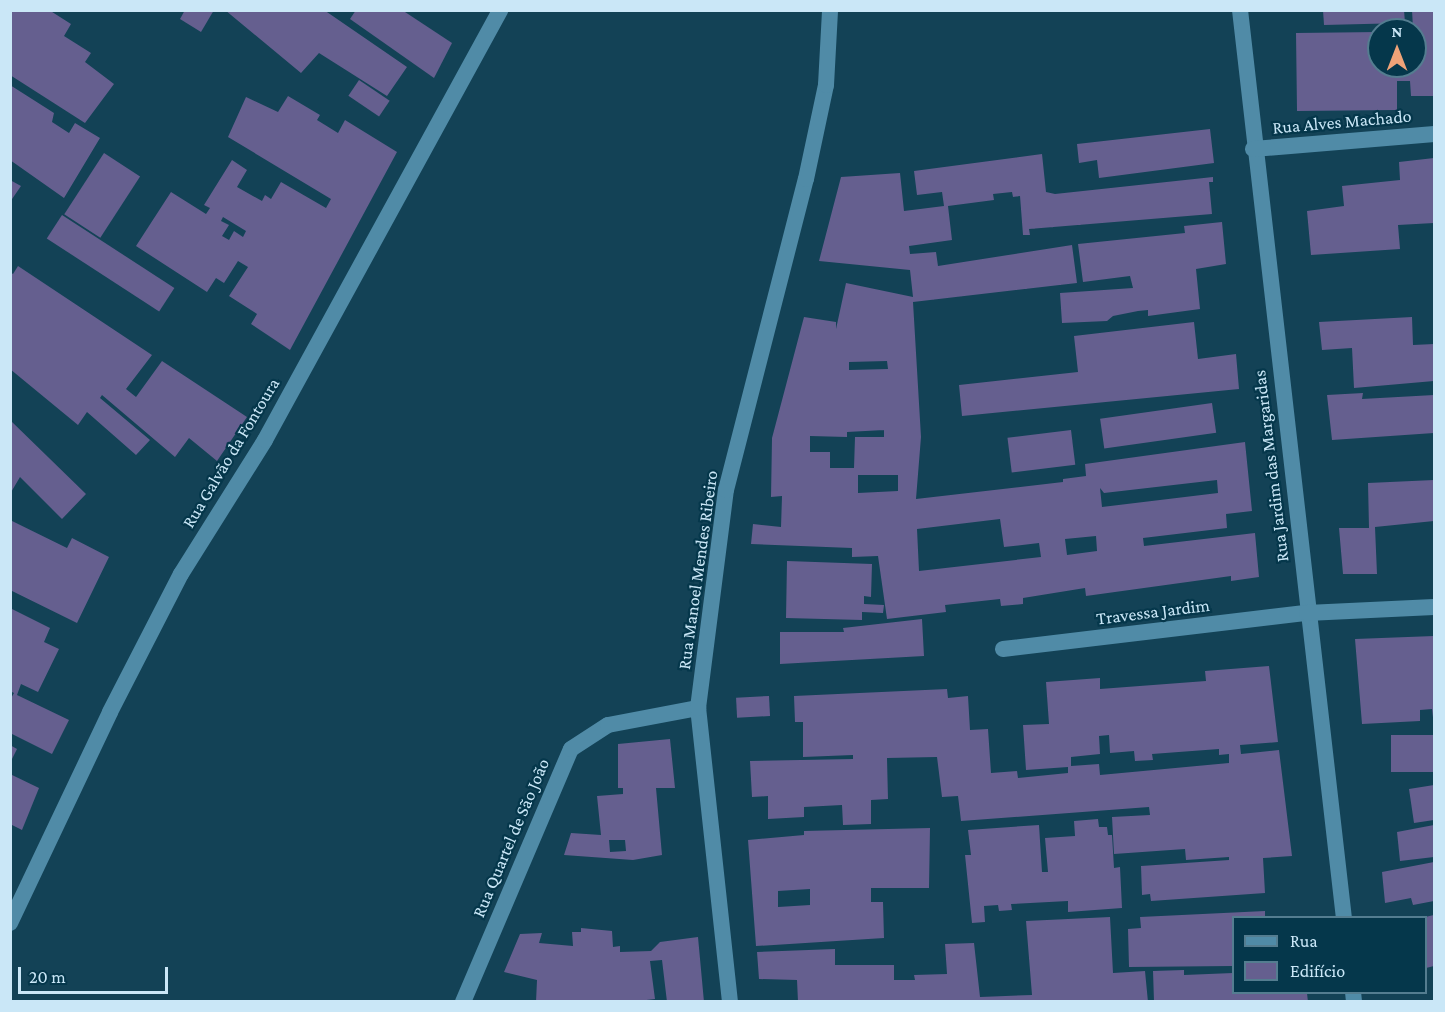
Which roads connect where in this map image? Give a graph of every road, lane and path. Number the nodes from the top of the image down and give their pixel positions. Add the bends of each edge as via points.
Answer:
1 (500, 10) edge
2 (830, 10) edge
3 (1240, 10) edge
4 (1434, 134) edge
5 (1253, 149) junction
6 (1434, 608) edge
7 (1307, 613) junction
8 (1003, 649) dead end
9 (698, 708) junction
10 (1344, 916) edge
11 (10, 922) edge
12 (463, 1002) edge
13 (730, 1002) edge

1 - 11 street, Rua Galvão da Fontoura via 265,440 181,574
2 - 9 street, Rua Manoel Mendes Ribeiro via 826,85 806,179 726,490
3 - 5 street, Rua Jardim das Margaridas
4 - 5 street, Rua Alves Machado
5 - 7 street, Rua Jardim das Margaridas
6 - 7 street, Travessa Jardim
7 - 8 street, Travessa Jardim
7 - 10 street, Rua Jardim das Margaridas
9 - 12 street, Rua Quartel de São João via 608,725 572,749
9 - 13 street, Rua Manoel Mendes Ribeiro

